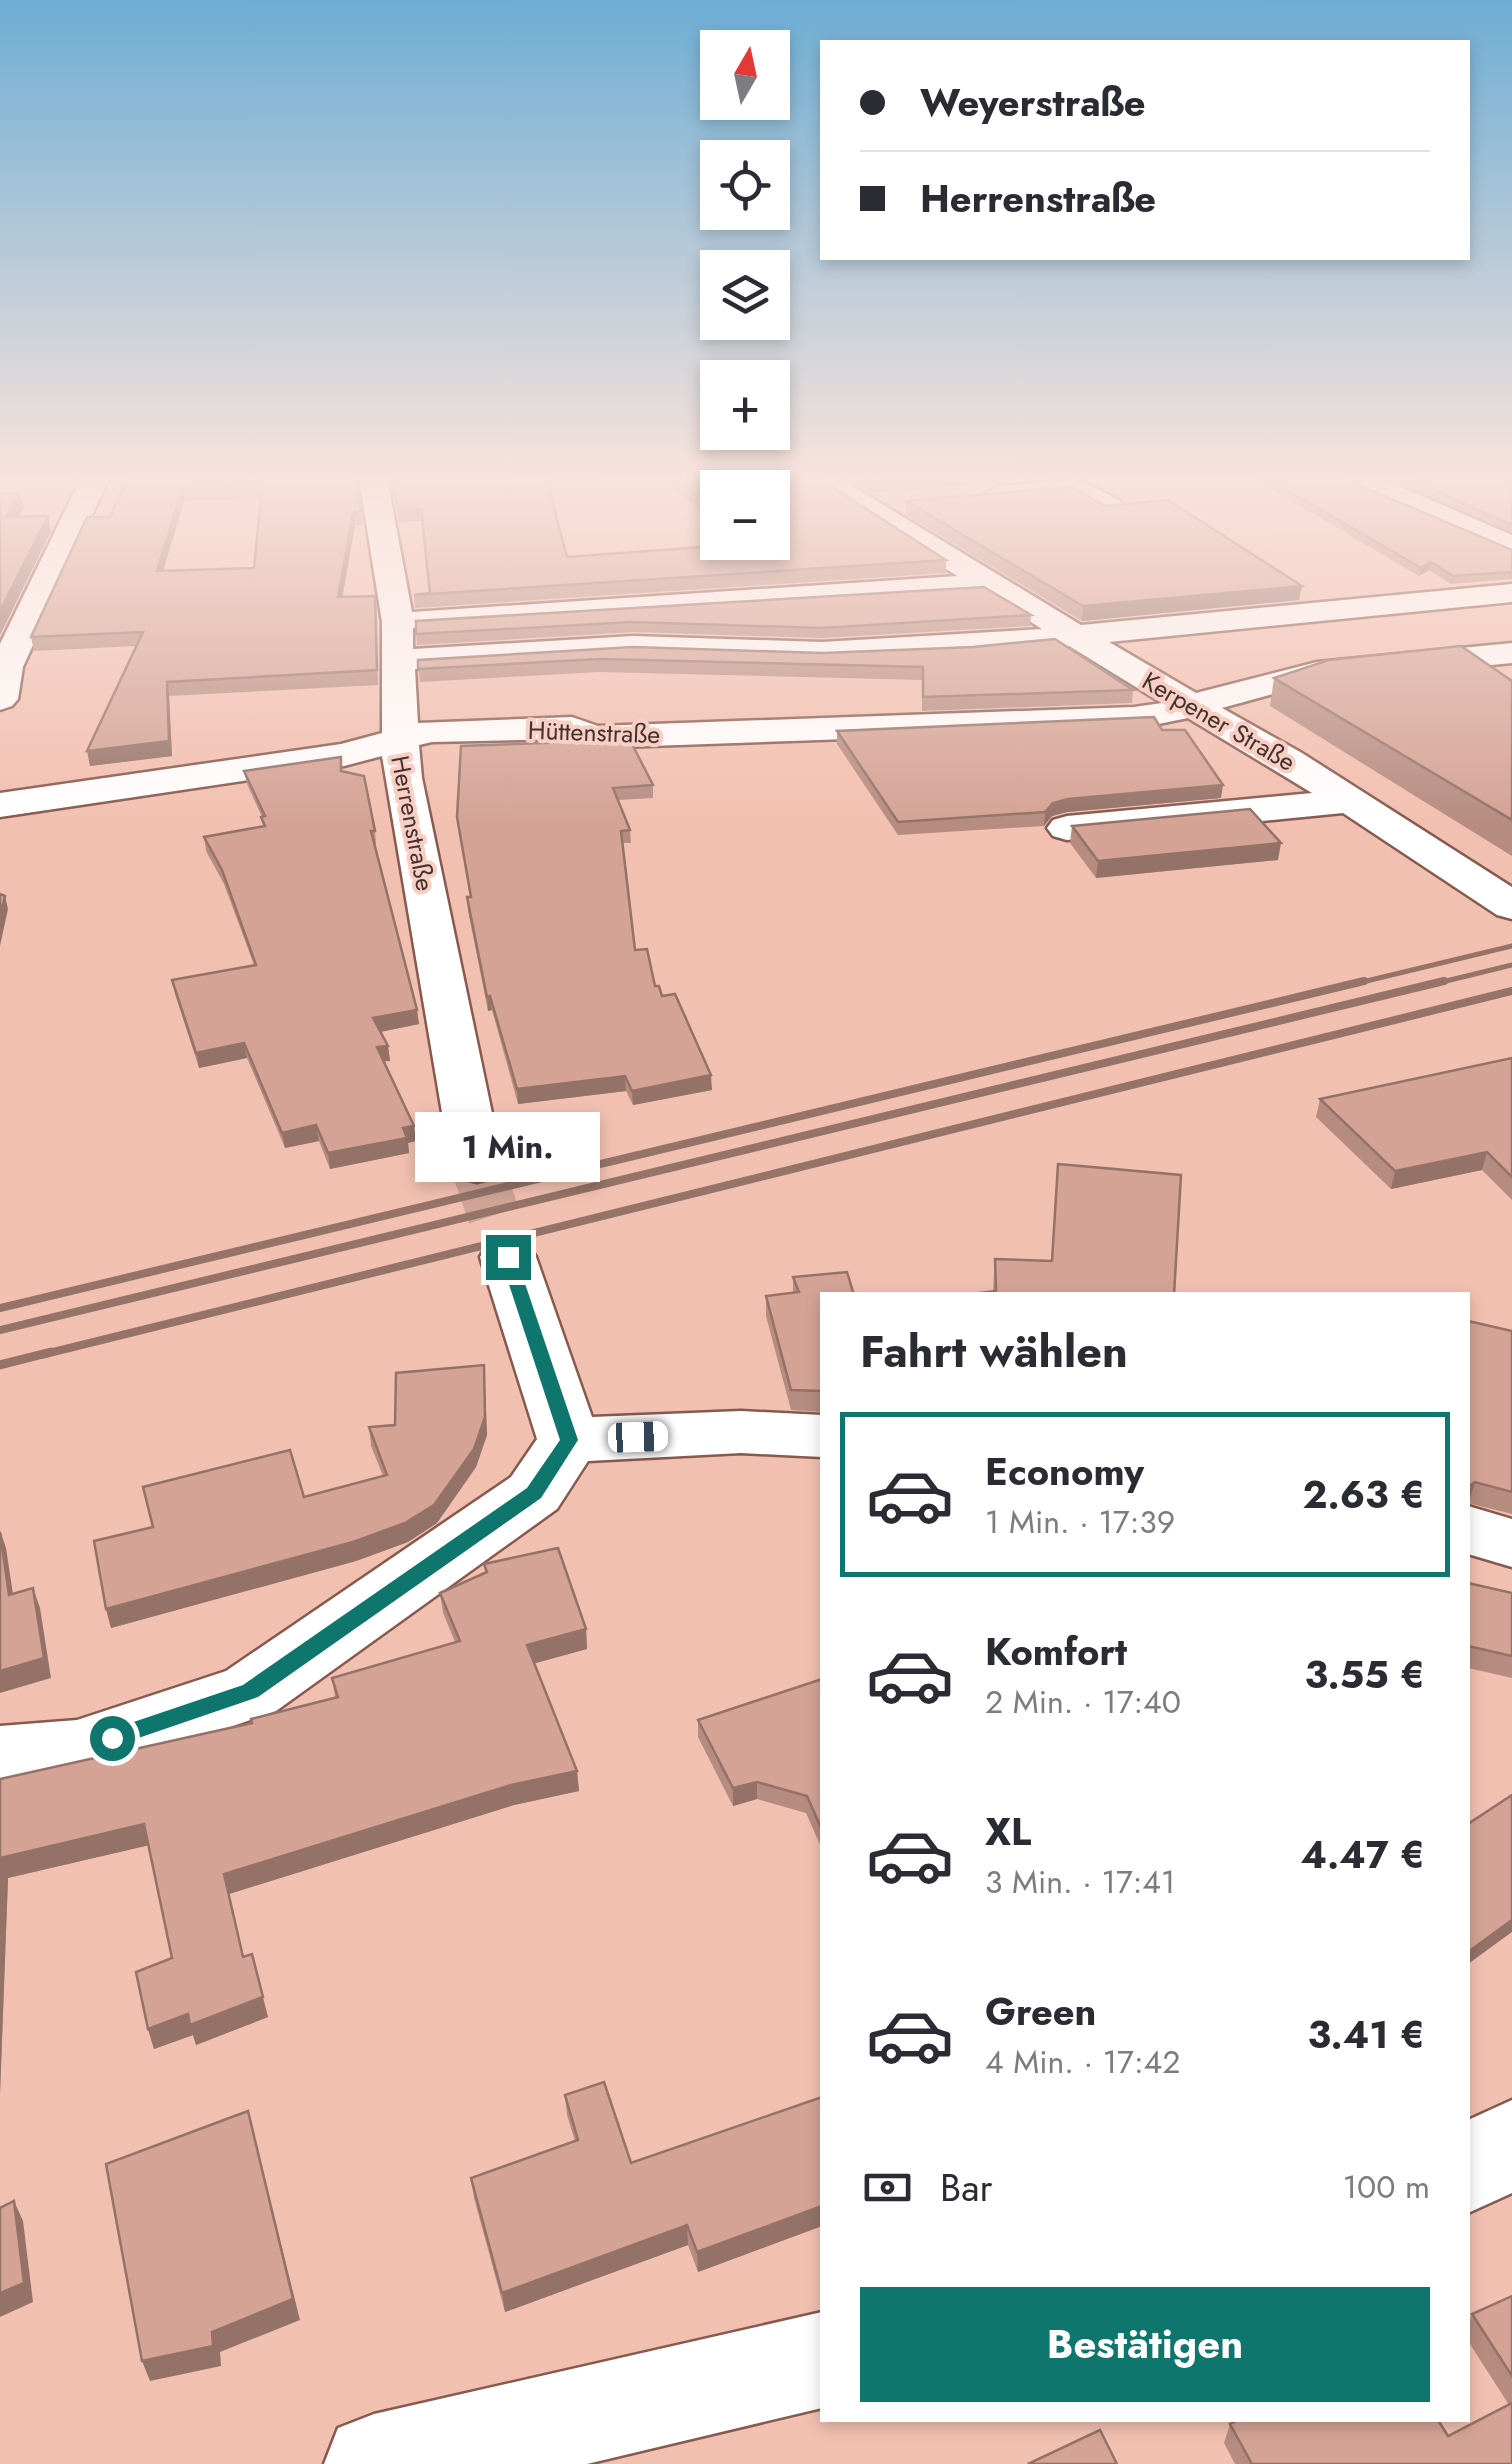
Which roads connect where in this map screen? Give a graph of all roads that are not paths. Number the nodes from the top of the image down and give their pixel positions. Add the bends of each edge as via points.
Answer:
1 (42, 593) edge
2 (393, 593) edge
3 (839, 593) edge
4 (1007, 593) edge
5 (1512, 593) edge
6 (398, 622) junction
7 (1075, 636) junction
8 (396, 660) junction
9 (1504, 660) edge
10 (2, 678) edge
11 (1193, 705) junction
12 (398, 741) junction
13 (1350, 801) junction
14 (0, 806) edge
15 (1067, 828) dead end
16 (1512, 906) edge
17 (477, 1166) tunnel mouth
18 (508, 1257) tunnel mouth
19 (820, 1436) edge
20 (569, 1440) junction
21 (1470, 1531) edge
22 (1512, 1543) edge
23 (0, 1756) edge
24 (1512, 2144) edge
25 (1470, 2168) edge
26 (820, 2360) edge
27 (374, 2464) edge

1 - 10 street
2 - 6 street, Herrenstraße
3 - 6 street
4 - 7 street, Kerpener Straße
5 - 7 street
6 - 8 street, Herrenstraße
7 - 8 street via 822,652 633,646
7 - 11 street, Kerpener Straße
8 - 12 street, Herrenstraße
9 - 11 street, Hüttenstraße via 1310,672
11 - 12 street, Hüttenstraße via 1158,716 1054,722 593,737 572,728 448,730
11 - 13 street, Kerpener Straße
12 - 14 street, Hüttenstraße via 344,755
12 - 17 street, Herrenstraße
13 - 15 street
13 - 16 street, Kerpener Straße
18 - 20 street
19 - 20 street via 741,1432
20 - 23 street via 534,1493 251,1691 77,1750
21 - 22 street
24 - 25 street
26 - 27 street

